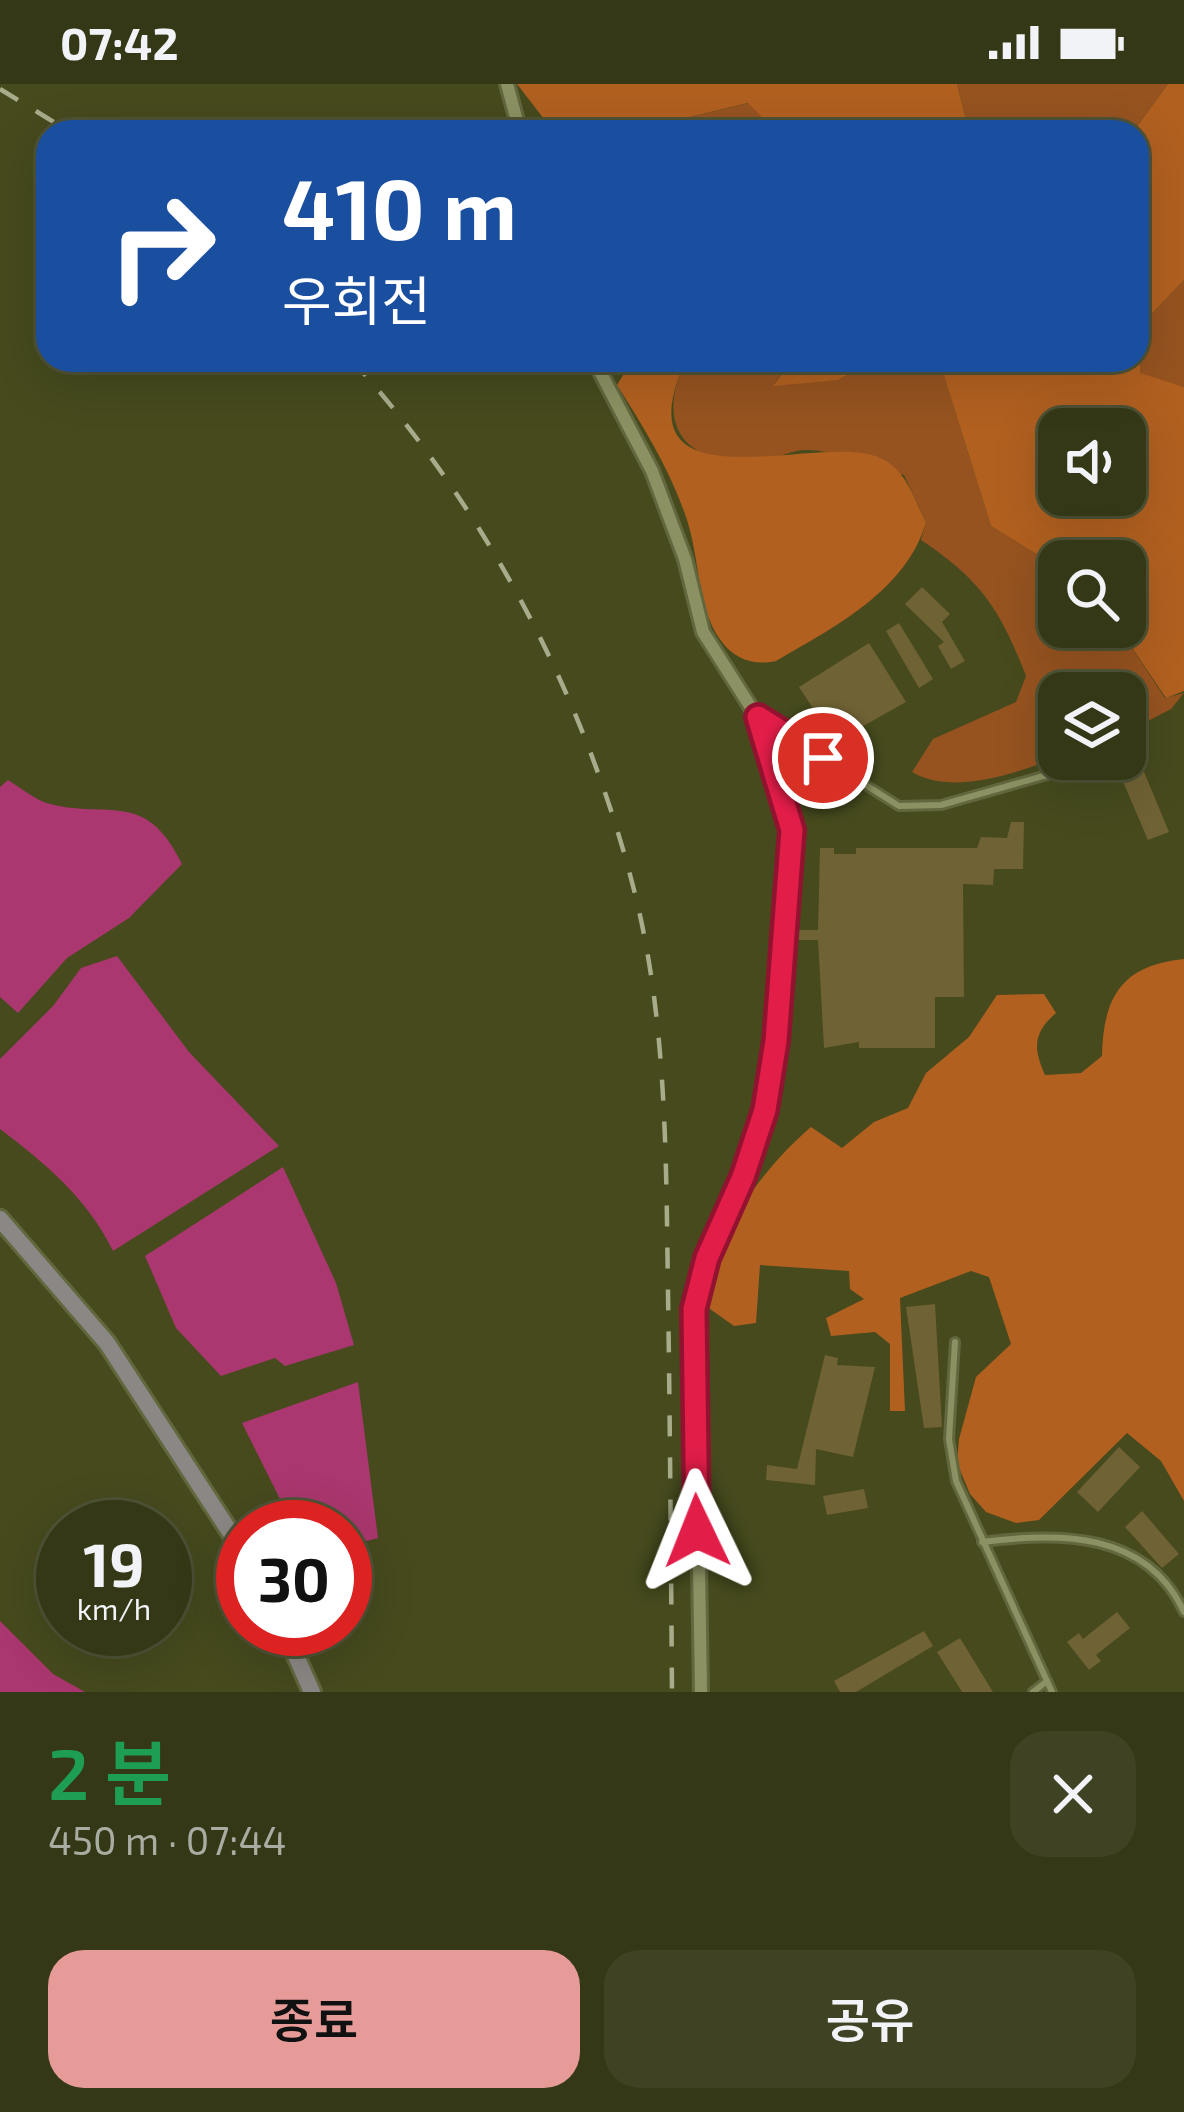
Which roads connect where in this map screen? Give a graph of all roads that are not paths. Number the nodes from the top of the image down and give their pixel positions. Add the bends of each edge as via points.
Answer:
1 (507, 84) edge
2 (517, 120) edge
3 (600, 372) edge
4 (758, 717) junction
5 (1038, 778) edge
6 (0, 1220) edge
7 (955, 1342) dead end
8 (216, 1511) edge
9 (982, 1542) junction
10 (1184, 1612) edge
11 (296, 1656) edge
12 (1047, 1681) junction
13 (312, 1692) edge
14 (701, 1692) edge
15 (1033, 1692) edge
16 (1052, 1692) edge

1 - 2 street
3 - 4 street via 652,471 703,632
4 - 5 lane via 899,806 941,805
4 - 14 street via 792,830 772,1083 694,1309
6 - 8 main road via 107,1343
7 - 9 lane via 949,1439 956,1481
9 - 10 lane via 1039,1534 1094,1539 1155,1571
9 - 12 lane
11 - 13 main road
12 - 15 lane
12 - 16 lane

